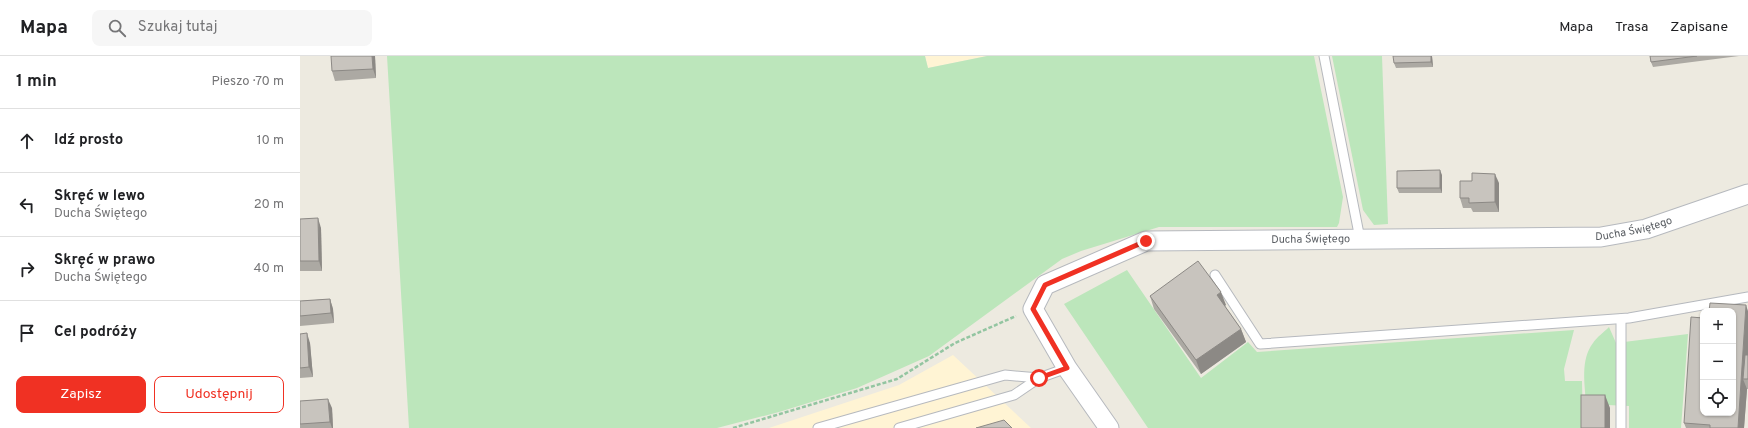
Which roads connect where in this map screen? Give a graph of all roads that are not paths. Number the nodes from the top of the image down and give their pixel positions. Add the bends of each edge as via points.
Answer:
1 (1324, 56) edge
2 (1748, 194) edge
3 (1360, 239) junction
4 (1215, 275) dead end
5 (1748, 298) edge
6 (1621, 319) junction
7 (1067, 368) junction
8 (1039, 378) junction
9 (818, 428) edge
10 (899, 428) edge
11 (1109, 428) edge
12 (1621, 428) edge

1 - 3 lane
2 - 3 street, Ducha Świętego via 1646,229 1602,237
3 - 7 street, Ducha Świętego via 1146,241 1045,285 1033,309
4 - 6 lane via 1260,344
5 - 6 lane
6 - 12 lane
7 - 8 lane
7 - 11 street
8 - 9 lane via 1005,375
8 - 10 lane via 1014,394

